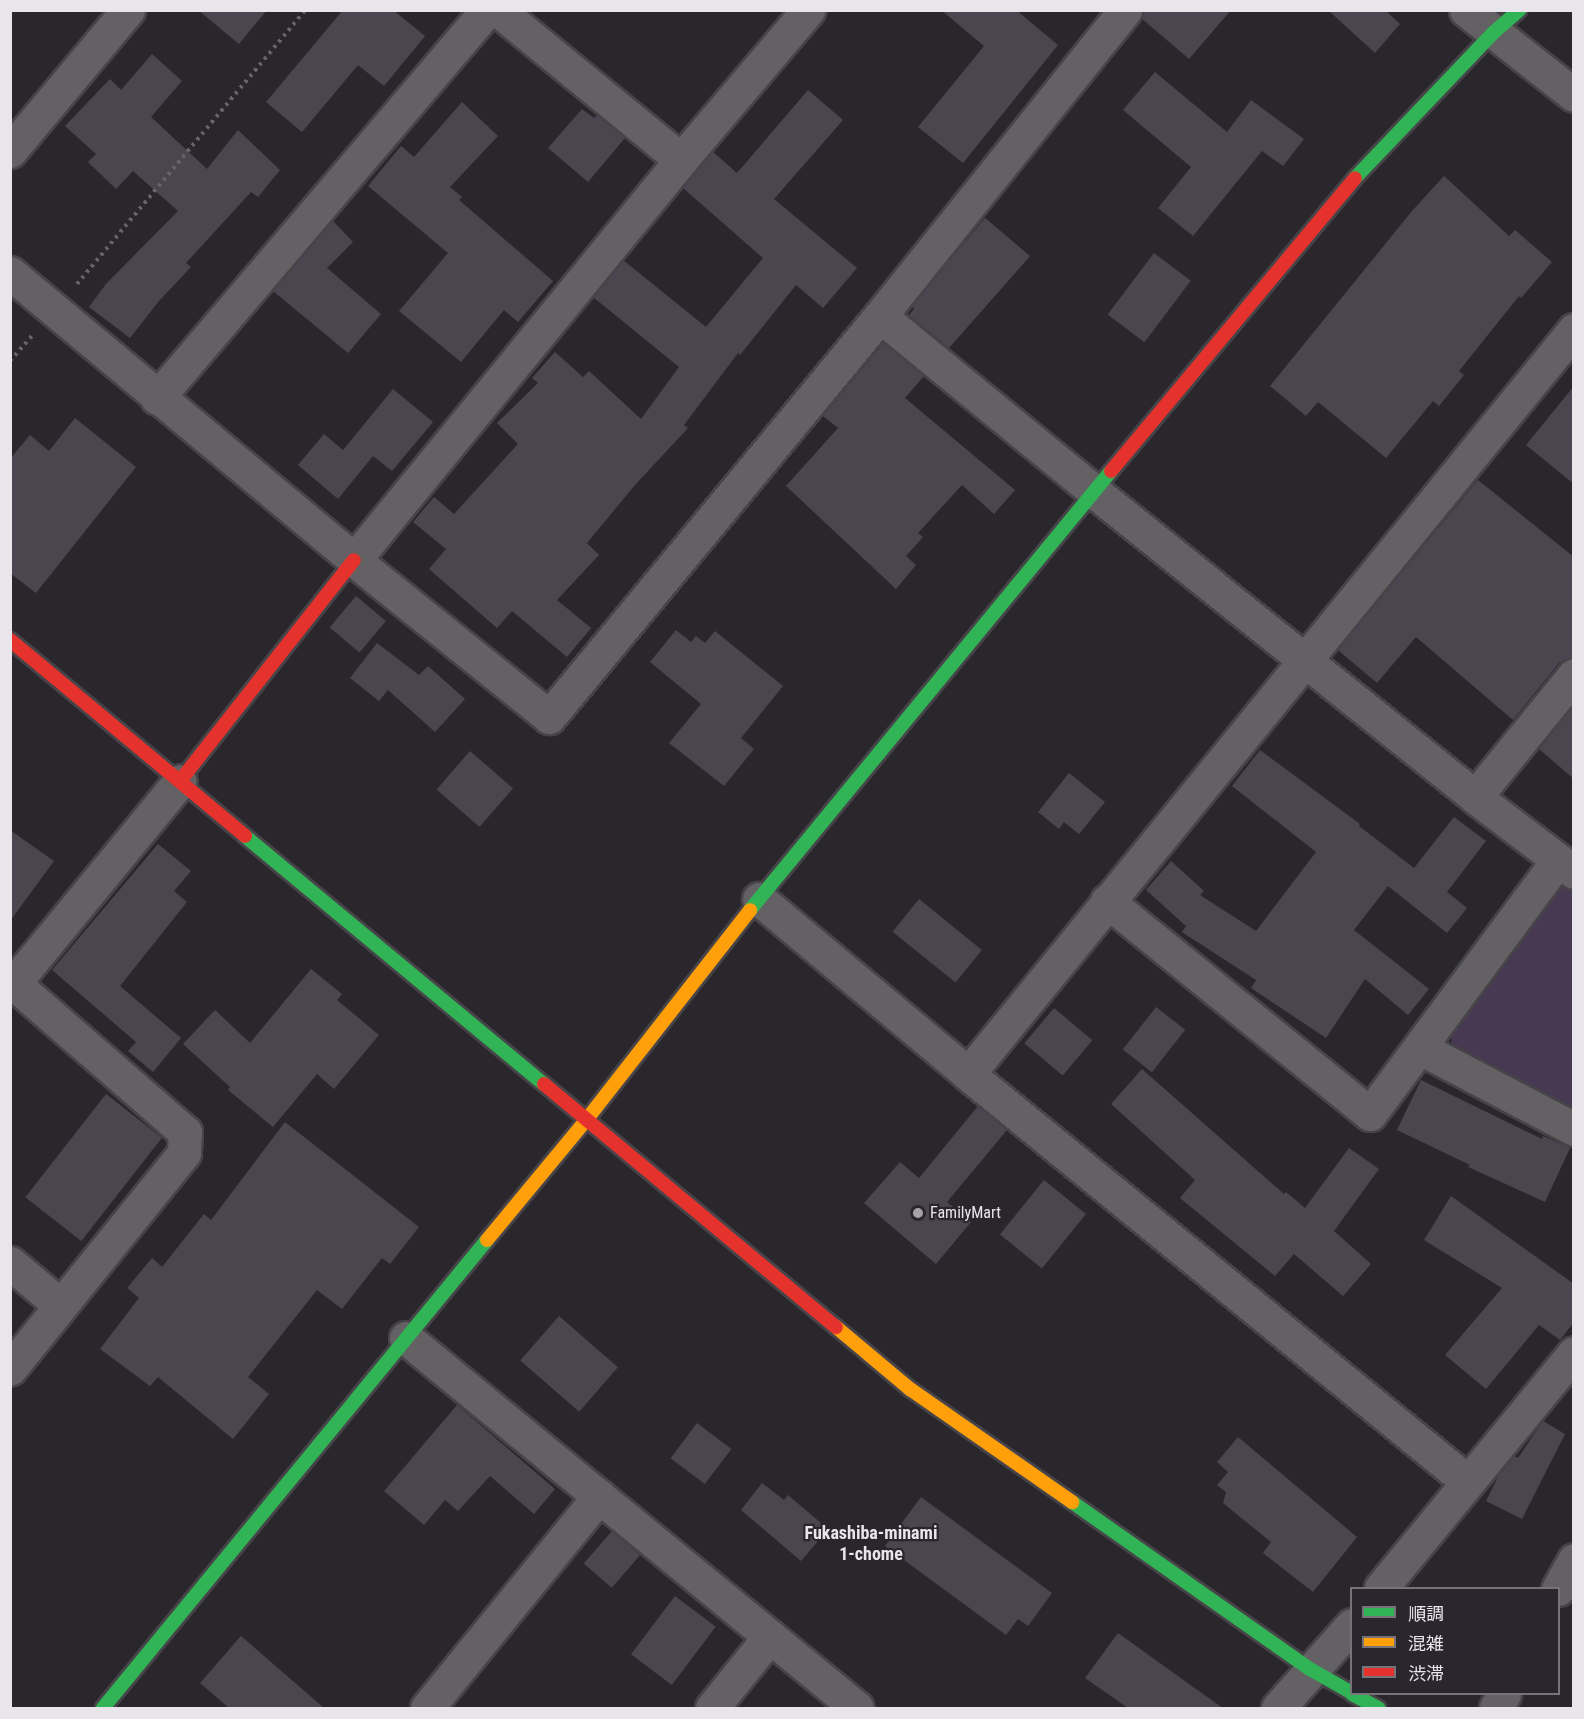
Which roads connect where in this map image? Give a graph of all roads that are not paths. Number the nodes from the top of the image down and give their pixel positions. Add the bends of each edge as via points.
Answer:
1 (128, 10) edge
2 (487, 10) edge
3 (498, 10) edge
4 (808, 10) edge
5 (1125, 10) edge
6 (1466, 10) edge
7 (1519, 10) edge
8 (1493, 33) junction
9 (1574, 95) edge
10 (10, 151) edge
11 (681, 160) junction
12 (10, 273) edge
13 (880, 316) junction
14 (1574, 330) edge
15 (157, 398) junction
16 (1096, 493) junction
17 (354, 560) junction
18 (10, 640) edge
19 (1305, 660) junction
20 (1574, 675) edge
21 (180, 782) junction
22 (1475, 797) junction
23 (1565, 867) edge
24 (759, 899) junction
25 (1107, 901) junction
26 (12, 982) edge
27 (1420, 1048) junction
28 (968, 1074) junction
29 (587, 1119) junction
30 (1574, 1129) edge
31 (10, 1263) edge
32 (60, 1305) junction
33 (406, 1338) junction
34 (1574, 1353) edge
35 (10, 1369) edge
36 (1468, 1482) junction
37 (598, 1496) junction
38 (1574, 1560) edge
39 (1383, 1587) edge
40 (1559, 1587) edge
41 (1350, 1627) edge
42 (770, 1636) junction
43 (1310, 1670) junction
44 (1350, 1692) edge
45 (1355, 1695) edge
46 (103, 1708) edge
47 (426, 1708) edge
48 (712, 1708) edge
49 (856, 1708) edge
50 (1278, 1708) edge
51 (1378, 1708) edge

1 - 10 street
2 - 15 street
3 - 11 street
4 - 11 street
5 - 13 street
6 - 8 street
7 - 8 street
8 - 9 street
8 - 16 street via 1342,191
11 - 17 street
12 - 15 street
13 - 16 street
13 - 17 street via 549,717
14 - 19 street
15 - 17 street
16 - 19 street
16 - 24 street
17 - 21 street
18 - 21 street
19 - 22 street
19 - 25 street
20 - 22 street
21 - 26 street
21 - 29 street
22 - 23 street
23 - 27 street
24 - 28 street
24 - 29 street
25 - 27 street via 1370,1114
25 - 28 street
26 - 32 street via 185,1132 184,1153
27 - 30 street
28 - 36 street
29 - 33 street
29 - 43 street via 910,1389
31 - 32 street
32 - 35 street
33 - 37 street
33 - 46 street
34 - 36 street
36 - 39 street
37 - 42 street
37 - 47 street
38 - 40 street
41 - 43 street
42 - 48 street
42 - 49 street
43 - 44 street
43 - 50 street
45 - 51 street

